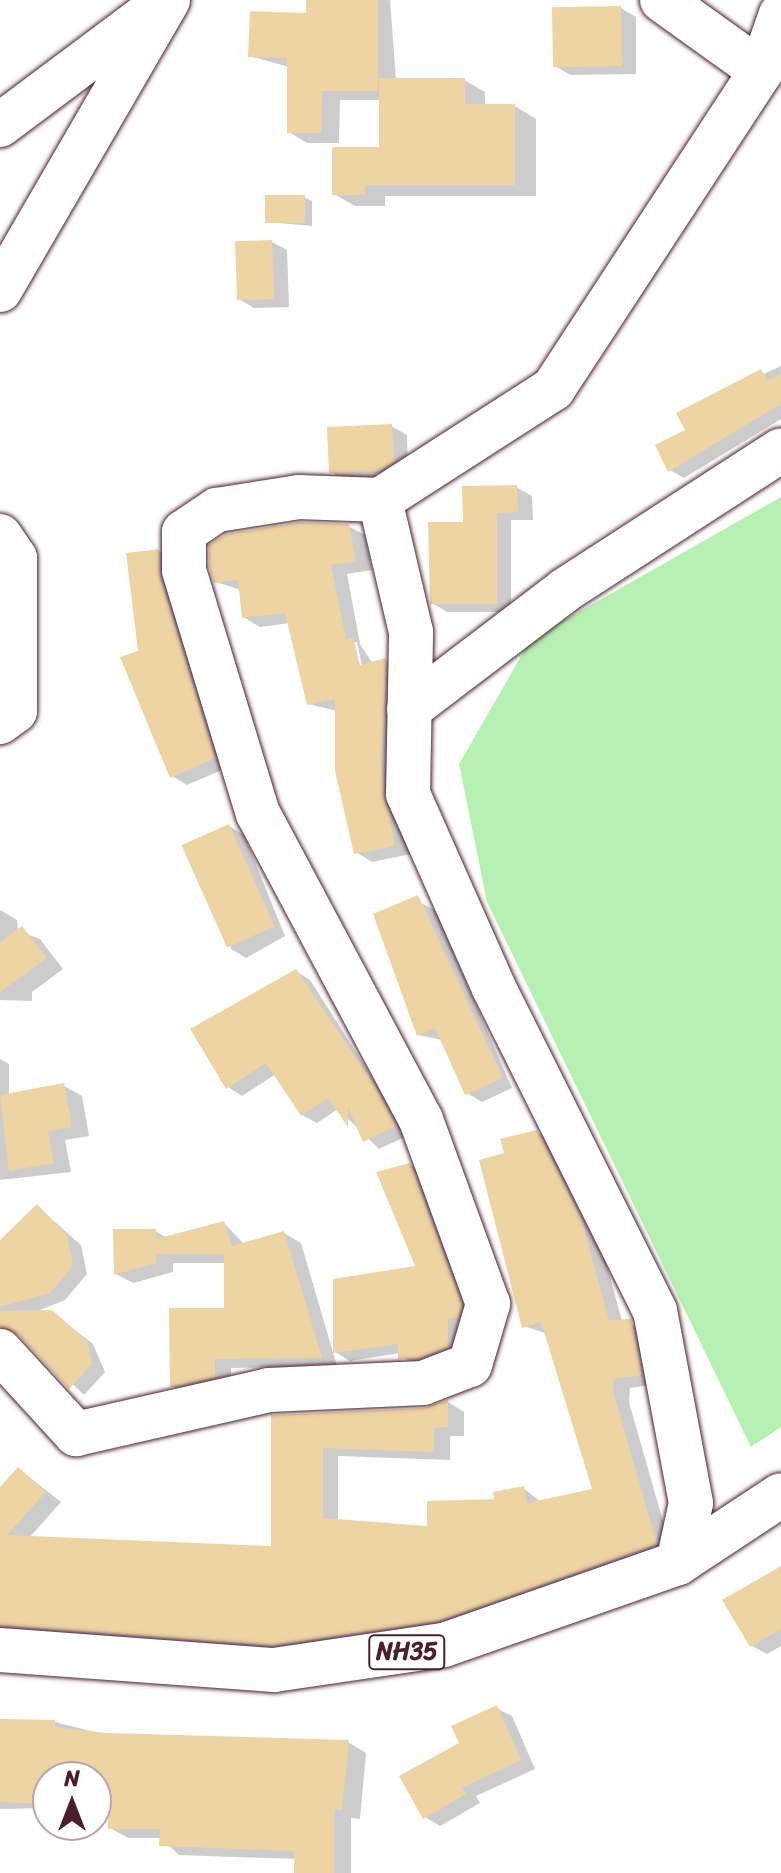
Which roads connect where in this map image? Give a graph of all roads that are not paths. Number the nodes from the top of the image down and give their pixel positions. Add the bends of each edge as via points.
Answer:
1 (168, 0) edge
2 (662, 0) edge
3 (781, 14) edge
4 (761, 71) junction
5 (0, 125) edge
6 (0, 290) edge
7 (781, 450) edge
8 (380, 500) junction
9 (0, 536) edge
10 (409, 709) junction
11 (0, 722) edge
12 (0, 1351) edge
13 (781, 1495) edge
14 (678, 1563) junction
15 (0, 1650) edge

1 - 5 main road
1 - 6 main road
2 - 4 main road
3 - 4 main road
4 - 8 main road via 553,389
7 - 10 main road via 565,590
8 - 10 main road via 411,632
8 - 12 main road via 299,497 217,510 184,532 184,570 258,814 421,1120 488,1304 470,1365 423,1383 269,1390 76,1434
9 - 11 main road via 15,558 15,711
10 - 14 main road via 408,794 494,988 655,1311 691,1503
13 - 14 main road, NH35
14 - 15 main road, NH35 via 444,1645 357,1661 274,1670

